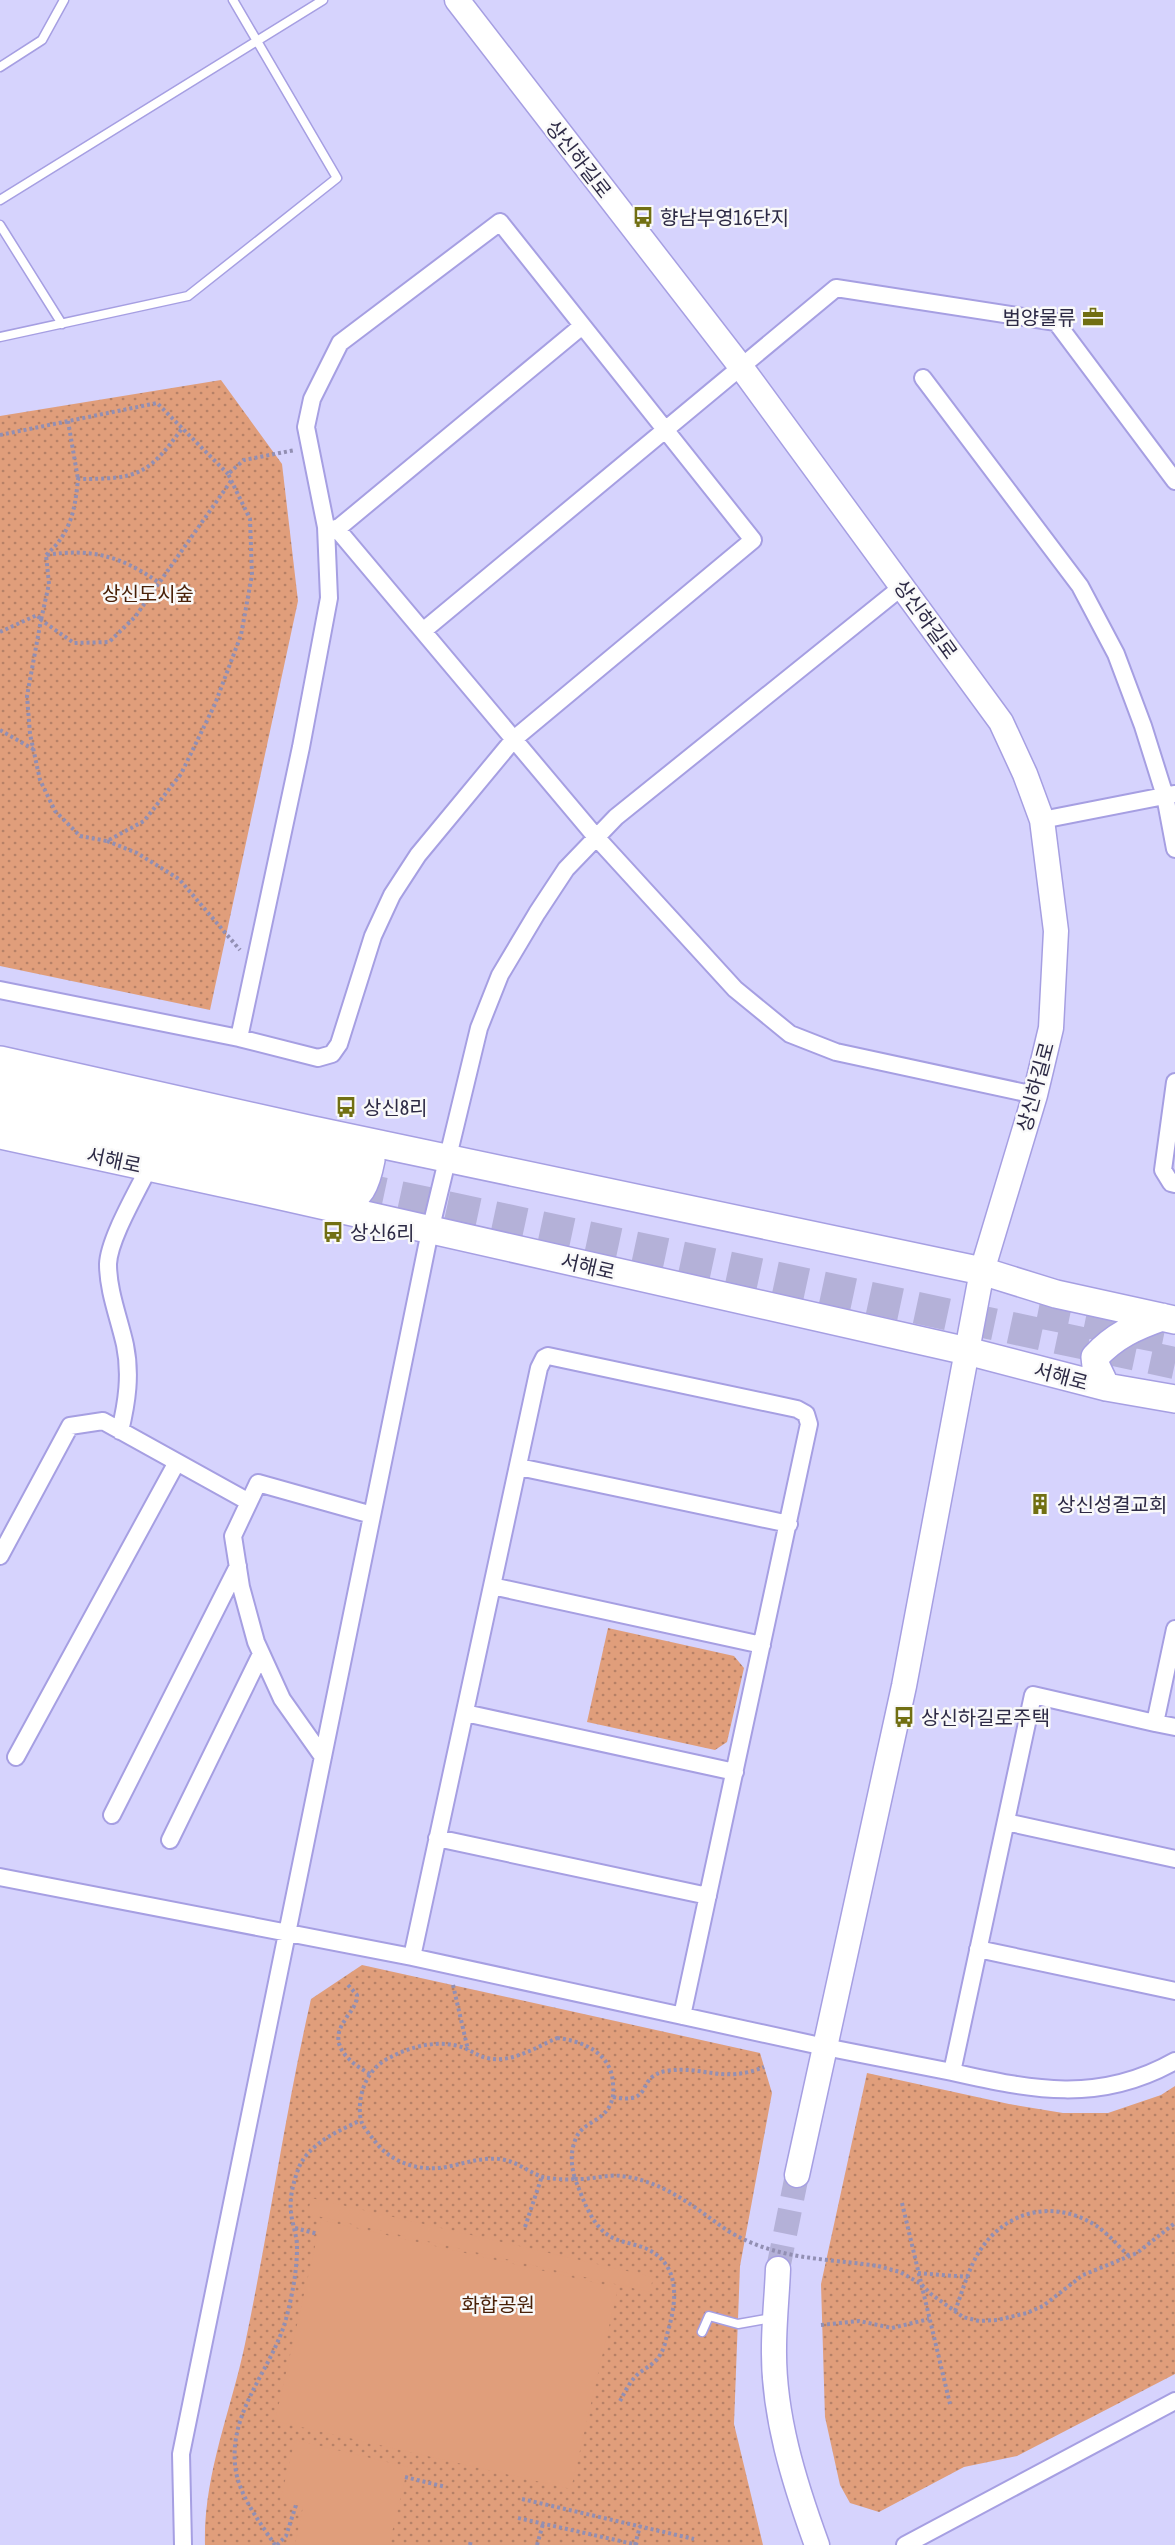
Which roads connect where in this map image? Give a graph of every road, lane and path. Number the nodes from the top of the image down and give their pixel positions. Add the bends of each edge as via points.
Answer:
1 (64, 0) edge
2 (233, 0) edge
3 (323, 0) edge
4 (457, 0) edge
5 (258, 40) junction
6 (0, 67) edge
7 (0, 200) edge
8 (0, 225) edge
9 (62, 324) junction
10 (582, 326) junction
11 (0, 337) edge
12 (741, 367) junction
13 (923, 378) dead end
14 (68, 421) junction
15 (183, 427) junction
16 (665, 429) junction
17 (0, 435) edge
18 (310, 447) junction
19 (228, 474) junction
20 (78, 479) junction
21 (231, 481) junction
22 (1175, 482) edge
23 (332, 528) junction
24 (46, 555) junction
25 (158, 582) junction
26 (903, 586) junction
27 (41, 620) junction
28 (423, 631) junction
29 (0, 632) edge
30 (0, 730) edge
31 (514, 739) junction
32 (33, 750) junction
33 (1170, 795) edge
34 (1042, 820) junction
35 (596, 837) junction
36 (106, 841) junction
37 (1175, 849) edge
38 (254, 966) junction
39 (0, 990) edge
40 (239, 1038) junction
41 (0, 1060) edge
42 (1175, 1082) edge
43 (0, 1083) edge
44 (1035, 1095) junction
45 (0, 1110) edge
46 (0, 1135) edge
47 (448, 1157) junction
48 (148, 1167) junction
49 (351, 1175) junction
50 (1175, 1184) edge
51 (430, 1231) junction
52 (982, 1271) junction
53 (1168, 1318) edge
54 (967, 1351) junction
55 (1106, 1387) junction
56 (1175, 1399) edge
57 (120, 1431) junction
58 (177, 1462) junction
59 (519, 1467) junction
60 (249, 1502) junction
61 (372, 1515) junction
62 (789, 1524) junction
63 (0, 1556) edge
64 (238, 1566) junction
65 (492, 1586) junction
66 (1175, 1629) edge
67 (762, 1645) junction
68 (261, 1654) junction
69 (465, 1713) junction
70 (1155, 1722) junction
71 (1175, 1727) edge
72 (16, 1757) dead end
73 (323, 1757) junction
74 (735, 1772) junction
75 (112, 1815) dead end
76 (1006, 1822) junction
77 (437, 1838) junction
78 (170, 1840) dead end
79 (1175, 1859) edge
80 (0, 1877) edge
81 (708, 1896) junction
82 (287, 1932) junction
83 (978, 1949) junction
84 (412, 1958) junction
85 (348, 1985) dead end
86 (453, 1985) dead end
87 (1175, 1991) edge
88 (682, 2016) junction
89 (825, 2048) junction
90 (468, 2050) junction
91 (1175, 2061) edge
92 (764, 2067) dead end
93 (952, 2072) junction
94 (370, 2074) junction
95 (612, 2097) junction
96 (359, 2121) junction
97 (797, 2175) tunnel mouth
98 (542, 2176) junction
99 (575, 2180) junction
100 (902, 2204) dead end
101 (1175, 2223) edge
102 (295, 2228) junction
103 (525, 2228) dead end
104 (318, 2234) dead end
105 (1129, 2256) junction
106 (778, 2269) tunnel mouth
107 (918, 2273) junction
108 (968, 2277) junction
109 (921, 2284) junction
110 (955, 2311) junction
111 (775, 2317) junction
112 (929, 2319) junction
113 (821, 2325) dead end
114 (702, 2332) dead end
115 (620, 2401) dead end
116 (1175, 2401) edge
117 (950, 2404) dead end
118 (405, 2477) dead end
119 (446, 2487) dead end
120 (522, 2499) dead end
121 (296, 2505) dead end
122 (518, 2518) dead end
123 (543, 2524) junction
124 (640, 2526) junction
125 (694, 2540) dead end
126 (183, 2545) edge
127 (276, 2545) edge
128 (537, 2545) edge
129 (636, 2545) edge
130 (817, 2545) edge
131 (905, 2545) edge

1 - 6 lane via 42,40
2 - 5 lane
3 - 5 lane
4 - 12 street, 상신하길로
5 - 7 lane
5 - 9 lane via 337,178 188,296
8 - 9 lane
9 - 11 lane
10 - 16 street
10 - 18 street via 500,222 340,343 312,399 306,427
10 - 23 street
12 - 16 street
12 - 22 street via 836,288 1056,322
12 - 26 street, 상신하길로
13 - 33 street via 1080,586 1116,654
14 - 15 path via 157,403
14 - 17 path
14 - 20 path
15 - 19 path
15 - 20 path via 162,456 141,473
16 - 28 street
16 - 31 street via 753,540
18 - 19 path via 244,460
18 - 23 street
19 - 21 path
20 - 24 path via 74,514 58,545
21 - 25 path
21 - 36 path via 250,519 252,575 241,636 215,704 181,774 144,821
23 - 28 street
23 - 38 street via 329,598
24 - 25 path via 99,553 139,569
24 - 27 path via 49,584
25 - 27 path via 135,617 110,642 74,643
26 - 34 street, 상신하길로 via 1001,722
26 - 35 street
27 - 29 path via 37,615
27 - 32 path via 27,696
28 - 31 street
30 - 32 path
31 - 35 street
31 - 40 street via 418,855 392,895 373,936 336,1050 318,1058
32 - 36 path via 40,780 55,811 80,836
33 - 34 street
33 - 37 street
34 - 44 street, 상신하길로 via 1056,931 1051,1028
35 - 44 street via 735,989 790,1034 836,1052
35 - 47 street via 566,869 500,975 479,1028
36 - 38 path via 137,853 179,879
38 - 40 street
39 - 40 street
41 - 49 main road, 서해로
42 - 50 street via 1163,1170
43 - 49 highway, 서해로
44 - 52 street, 상신하길로
45 - 49 highway, 서해로
46 - 48 main road, 서해로
47 - 49 main road, 서해로
47 - 51 street
47 - 52 main road, 서해로
48 - 49 main road, 서해로
48 - 57 street via 111,1247 108,1264 128,1376
49 - 51 main road, 서해로
51 - 54 main road, 서해로
51 - 61 street
52 - 53 main road, 서해로 via 1056,1294
52 - 54 street, 상신하길로
53 - 55 main road via 1143,1323 1109,1341 1095,1357
54 - 55 main road, 서해로
54 - 89 street, 상신하길로 via 904,1686
55 - 56 main road, 서해로
57 - 58 street
57 - 63 street via 103,1421 70,1426
58 - 60 street
58 - 72 street
59 - 62 street
59 - 62 street via 541,1362 555,1357 802,1411 808,1418 809,1430
59 - 65 street
60 - 61 street via 258,1483
60 - 64 street via 233,1536
61 - 73 street
62 - 67 street
64 - 68 street
64 - 75 street
65 - 67 street
65 - 69 street
66 - 70 street
67 - 74 street
68 - 73 street via 282,1699
68 - 78 street
69 - 74 street
69 - 77 street
70 - 71 street
70 - 76 street via 1033,1695
73 - 82 street
74 - 81 street
76 - 79 street
76 - 83 street
77 - 81 street
77 - 84 street
80 - 82 street
81 - 88 street
82 - 84 street
82 - 126 street via 181,2454
83 - 87 street
83 - 93 street
84 - 88 street
85 - 94 path via 357,2001 341,2026 338,2044 354,2065
86 - 90 path
88 - 89 street
89 - 93 street
89 - 97 street, 상신하길로
90 - 94 path via 446,2044 418,2046 376,2065
90 - 95 path via 488,2059 524,2053 557,2038 583,2044 604,2058 613,2080
91 - 93 street via 1120,2084 1086,2090 1017,2087
92 - 95 path via 730,2076 666,2071 650,2079 636,2098
94 - 96 path via 361,2099
95 - 99 path via 605,2113 585,2126 577,2137 571,2165
96 - 98 path via 379,2147 407,2164 428,2169 470,2161 506,2160
96 - 102 path via 320,2143 300,2166 291,2196
98 - 99 path
98 - 103 path
99 - 109 path, bridge via 619,2176 649,2183 688,2200 748,2242 813,2260 878,2266
99 - 115 path via 601,2230 658,2256 674,2281 676,2302 661,2354 637,2374
100 - 107 path
101 - 105 path
102 - 104 path
102 - 127 path via 297,2264 285,2322 272,2356 244,2406 236,2436 235,2465 242,2488 251,2509
105 - 108 path via 1098,2226 1082,2217 1052,2210 1036,2212 1021,2215 1002,2228 981,2250
105 - 110 path via 1083,2275 1043,2306 1027,2313 979,2321
106 - 111 street
107 - 108 path
107 - 109 path
108 - 110 path
109 - 110 path
109 - 112 path
111 - 114 lane via 738,2324 709,2316
111 - 130 street via 781,2429
112 - 113 path via 892,2328 859,2321
112 - 117 path
116 - 131 street
118 - 119 path
120 - 124 path
121 - 127 path via 286,2536
122 - 123 path
123 - 128 path
123 - 129 path
124 - 125 path
124 - 129 path

